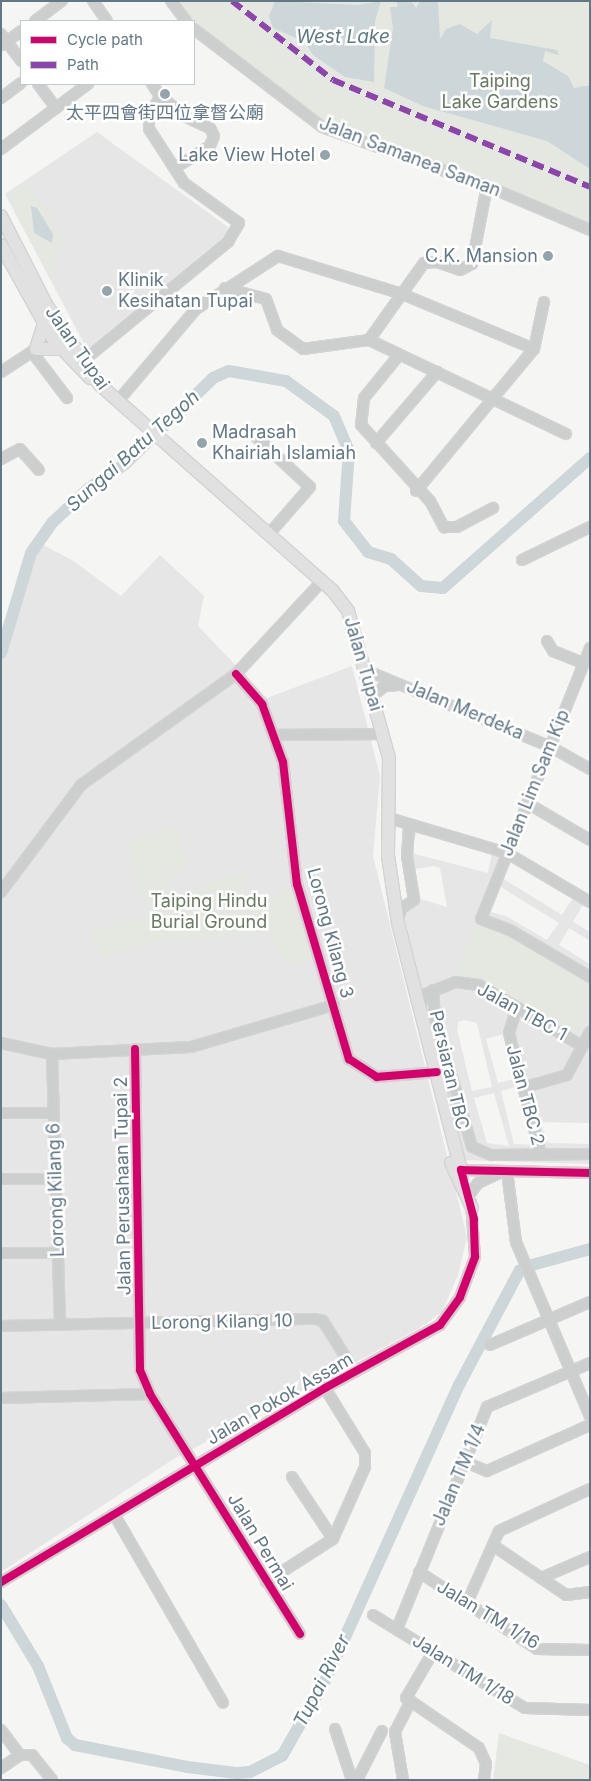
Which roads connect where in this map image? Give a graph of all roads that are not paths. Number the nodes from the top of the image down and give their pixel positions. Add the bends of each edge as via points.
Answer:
1 (62, 1) edge
2 (93, 1) edge
3 (171, 1) edge
4 (36, 20) edge
5 (105, 20) edge
6 (185, 20) edge
7 (195, 30) edge
8 (20, 32) edge
9 (3, 41) edge
10 (20, 60) edge
11 (20, 84) edge
12 (39, 85) edge
13 (87, 85) edge
14 (153, 85) edge
15 (160, 96) junction
16 (1, 98) edge
17 (56, 108) junction
18 (1, 149) edge
19 (175, 168) junction
20 (487, 186) junction
21 (1, 216) edge
22 (590, 230) edge
23 (1, 245) edge
24 (225, 288) junction
25 (402, 294) junction
26 (544, 302) dead end
27 (44, 323) junction
28 (58, 335) junction
29 (369, 340) junction
30 (61, 349) junction
31 (534, 349) junction
32 (34, 351) junction
33 (399, 356) junction
34 (84, 362) junction
35 (2, 371) edge
36 (437, 372) junction
37 (100, 385) junction
38 (67, 398) dead end
39 (118, 401) junction
40 (491, 402) junction
41 (566, 434) dead end
42 (254, 435) dead end
43 (376, 443) junction
44 (1, 459) edge
45 (39, 470) dead end
46 (416, 491) junction
47 (493, 508) dead end
48 (590, 527) edge
49 (269, 534) junction
50 (522, 560) dead end
51 (322, 581) junction
52 (547, 641) dead end
53 (590, 648) edge
54 (583, 663) junction
55 (365, 670) junction
56 (236, 674) junction
57 (404, 685) junction
58 (372, 696) junction
59 (383, 734) junction
60 (274, 735) junction
61 (551, 747) junction
62 (590, 769) edge
63 (527, 803) junction
64 (390, 818) junction
65 (409, 824) junction
66 (590, 840) edge
67 (507, 853) junction
68 (392, 890) junction
69 (1, 892) edge
70 (410, 901) junction
71 (590, 902) edge
72 (398, 923) junction
73 (590, 977) edge
74 (412, 978) junction
75 (432, 990) junction
76 (334, 1005) junction
77 (420, 1006) junction
78 (517, 1007) junction
79 (590, 1032) edge
80 (1, 1043) edge
81 (582, 1046) junction
82 (135, 1049) junction
83 (52, 1054) junction
84 (437, 1072) junction
85 (525, 1087) junction
86 (442, 1088) junction
87 (54, 1112) junction
88 (1, 1113) edge
89 (590, 1154) edge
90 (541, 1155) junction
91 (461, 1170) junction
92 (504, 1171) junction
93 (590, 1173) edge
94 (56, 1178) junction
95 (1, 1179) edge
96 (469, 1195) junction
97 (472, 1208) junction
98 (58, 1252) junction
99 (1, 1253) edge
100 (590, 1302) edge
101 (547, 1320) junction
102 (141, 1324) junction
103 (60, 1325) junction
104 (1, 1326) edge
105 (490, 1345) dead end
106 (590, 1363) edge
107 (572, 1371) junction
108 (355, 1372) junction
109 (325, 1388) junction
110 (150, 1394) junction
111 (1, 1398) edge
112 (590, 1416) edge
113 (590, 1425) edge
114 (463, 1462) junction
115 (196, 1465) junction
116 (292, 1477) dead end
117 (590, 1489) edge
118 (114, 1514) junction
119 (333, 1539) junction
120 (494, 1546) junction
121 (590, 1557) edge
122 (419, 1572) junction
123 (542, 1578) junction
124 (1, 1582) edge
125 (266, 1582) junction
126 (590, 1592) edge
127 (468, 1603) junction
128 (373, 1614) dead end
129 (397, 1629) junction
130 (300, 1634) dead end
131 (590, 1650) edge
132 (433, 1652) junction
133 (410, 1701) junction
134 (223, 1703) dead end
135 (590, 1710) edge
136 (335, 1729) dead end
137 (1, 1730) edge
138 (382, 1731) dead end
139 (20, 1755) junction
140 (1, 1768) edge
141 (52, 1780) edge
142 (352, 1780) edge
143 (356, 1780) edge
144 (403, 1780) edge
145 (484, 1780) edge

1 - 4 street
2 - 5 street
3 - 6 street
7 - 20 street, Jalan Samanea Saman via 322,127
8 - 9 street
9 - 10 street
11 - 16 street
12 - 17 street
13 - 17 street
14 - 15 street
15 - 19 street via 149,117 149,129
15 - 19 street via 186,117 210,128 214,136 210,146
17 - 18 street
19 - 34 street via 188,187 239,223 233,228 228,242
20 - 22 street, Jalan Samanea Saman
20 - 25 street via 472,264 460,270 437,262 424,263
21 - 28 main road, Jalan Tupai via 12,246
23 - 27 main road
24 - 25 street via 278,256
24 - 29 street via 266,299 277,330 302,349
24 - 39 street via 196,309
25 - 29 street
25 - 31 street
26 - 31 street
27 - 28 main road
27 - 32 main road
28 - 30 main road
28 - 32 street
28 - 34 main road, Jalan Tupai
29 - 33 street
30 - 32 main road
30 - 37 main road
31 - 40 street
32 - 35 street
32 - 38 street
33 - 36 street
33 - 43 street via 361,405 361,425
34 - 37 main road, Jalan Tupai
36 - 40 street
36 - 43 street
37 - 39 main road, Jalan Tupai
39 - 49 main road, Jalan Tupai
40 - 41 street
40 - 46 street
42 - 49 street via 310,487
43 - 46 street
44 - 45 street via 20,449
46 - 47 street via 430,501 439,522 448,529
48 - 50 street
49 - 51 main road, Jalan Tupai
51 - 55 main road, Jalan Tupai via 348,611
51 - 56 street
52 - 54 street via 553,651
53 - 54 street, Jalan Lim Sam Kip
54 - 61 street, Jalan Lim Sam Kip
55 - 57 street, Jalan Merdeka
55 - 58 main road, Jalan Tupai
56 - 60 street, Lorong Kilang 3 via 262,704
56 - 69 street via 90,776
57 - 58 street via 385,686
57 - 61 street, Jalan Merdeka
58 - 59 main road, Jalan Tupai
59 - 60 street
59 - 64 main road, Jalan Tupai via 391,772
60 - 76 street, Lorong Kilang 3 via 291,799 297,884
61 - 62 street, Jalan Merdeka
61 - 63 street, Jalan Lim Sam Kip
63 - 66 street
63 - 67 street, Jalan Lim Sam Kip
64 - 65 street
64 - 68 main road, Jalan Tupai
65 - 67 street
65 - 70 street via 407,856 414,900
67 - 71 street
67 - 73 street, Jalan Lim Sam Kip via 481,918 510,930
68 - 70 street
68 - 72 main road, Jalan Tupai
70 - 72 street via 401,909
72 - 74 main road, Jalan Tupai
74 - 75 street
74 - 77 main road, Jalan Tupai
75 - 77 street
75 - 78 street, Jalan TBC 1 via 455,982 479,985
75 - 90 street, Persiaran TBC via 435,1018 468,1143 491,1155
76 - 82 street via 203,1045
76 - 84 street, Lorong Kilang 3 via 349,1059 357,1067 391,1078
77 - 84 main road, Jalan Tupai
78 - 81 street, Jalan TBC 1
78 - 85 street, Jalan TBC 2 via 509,1034
79 - 81 street
80 - 83 street
81 - 85 street via 567,1075
82 - 83 street
82 - 102 street, Jalan Perusahaan Tupai 2
83 - 87 street, Lorong Kilang 6
84 - 86 main road, Jalan Tupai
85 - 90 street, Jalan TBC 2
86 - 91 main road, Jalan Tupai
86 - 97 main road via 444,1138 454,1173
87 - 88 street
87 - 94 street, Lorong Kilang 6
89 - 90 street, Persiaran TBC
91 - 92 street
91 - 96 street, Jalan Tupai
92 - 93 street
92 - 96 street via 478,1183
92 - 101 street via 511,1222
94 - 95 street
94 - 98 street, Lorong Kilang 6
96 - 97 street, Jalan Tupai
97 - 108 street, Jalan Pokok Assam via 474,1257 451,1313 421,1338
98 - 99 street
98 - 103 street, Lorong Kilang 6
100 - 101 street
101 - 105 street
101 - 107 street
102 - 103 street, Lorong Kilang 10
102 - 108 street, Lorong Kilang 10 via 315,1319 323,1321
102 - 110 street, Jalan Perusahaan Tupai 2 via 140,1370
103 - 104 street, Lorong Kilang 10
106 - 107 street, Jalan TM 1/4
107 - 112 street
107 - 114 street, Jalan TM 1/4 via 487,1407
108 - 109 street, Jalan Pokok Assam
109 - 115 street, Jalan Pokok Assam
109 - 119 street via 366,1453 365,1467
110 - 111 street
110 - 115 street, Jalan Permai
113 - 114 street via 487,1471
114 - 122 street, Jalan TM 1/4
115 - 118 street, Jalan Pokok Assam
115 - 125 street, Jalan Permai
116 - 119 street
117 - 120 street via 499,1531
118 - 124 street, Jalan Pokok Assam
118 - 134 street
119 - 125 street
120 - 123 street
120 - 127 street
121 - 123 street
122 - 127 street, Jalan TM 1/16
122 - 129 street, Jalan TM 1/4
123 - 126 street via 566,1594
125 - 130 street, Jalan Permai
127 - 131 street, Jalan TM 1/16 via 537,1649
128 - 129 street, Jalan TM 1/18
129 - 132 street, Jalan TM 1/18
132 - 133 street via 406,1698
132 - 135 street, Jalan TM 1/18 via 525,1708
133 - 144 street via 395,1732
133 - 145 street via 479,1748 486,1764
136 - 142 street
137 - 139 street
138 - 143 street
139 - 140 street
139 - 141 street via 32,1755

